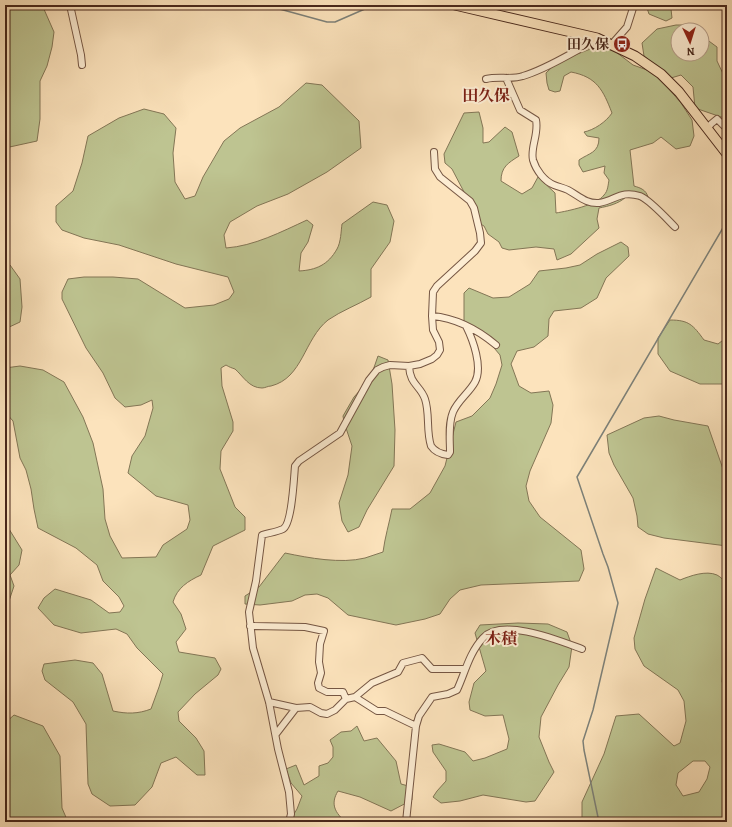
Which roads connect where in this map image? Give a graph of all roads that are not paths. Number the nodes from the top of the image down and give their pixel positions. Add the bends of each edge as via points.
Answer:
1 (70, 5) edge
2 (455, 5) edge
3 (634, 5) edge
4 (597, 38) junction
5 (612, 44) junction
6 (82, 66) dead end
7 (506, 78) junction
8 (486, 79) dead end
9 (708, 128) junction
10 (727, 129) edge
11 (434, 152) dead end
12 (727, 154) edge
13 (675, 227) dead end
14 (432, 316) junction
15 (466, 326) junction
16 (496, 345) dead end
17 (409, 366) junction
18 (250, 626) junction
19 (582, 649) dead end
20 (465, 668) junction
21 (355, 697) junction
22 (346, 699) junction
23 (268, 702) junction
24 (296, 708) junction
25 (416, 726) junction
26 (276, 734) junction
27 (289, 822) edge
28 (406, 822) edge

1 - 6 street
2 - 4 highway
3 - 5 street via 627,27
4 - 5 highway
4 - 7 street via 537,71
5 - 9 highway via 661,74
7 - 8 street
7 - 13 street via 520,110 536,120 533,159 544,179 584,201 599,203 619,195 630,194 642,197
9 - 10 street via 717,119
9 - 12 highway
11 - 14 street via 435,169 440,177 470,201 474,208 481,243 476,251 437,286
14 - 15 street
14 - 17 street via 433,330 439,342 438,355 420,364
15 - 16 street
15 - 17 street via 476,349 478,375 452,414 448,455 435,451 431,446 425,398 412,382
17 - 18 street via 390,365 377,370 340,433 295,466 287,526 262,535 249,612
18 - 22 street via 305,627 324,631 320,644 319,688 327,692 343,692
18 - 23 street
19 - 20 street via 534,633 496,630 484,636 479,642
20 - 21 street via 432,669 422,658 418,658 403,663 398,672 372,683
20 - 25 street via 457,690 432,697 419,716
21 - 22 street
21 - 25 street via 377,711 385,711
22 - 24 street via 328,714 310,707
23 - 24 street
23 - 26 street
24 - 26 street
25 - 28 street
26 - 27 street via 289,792

